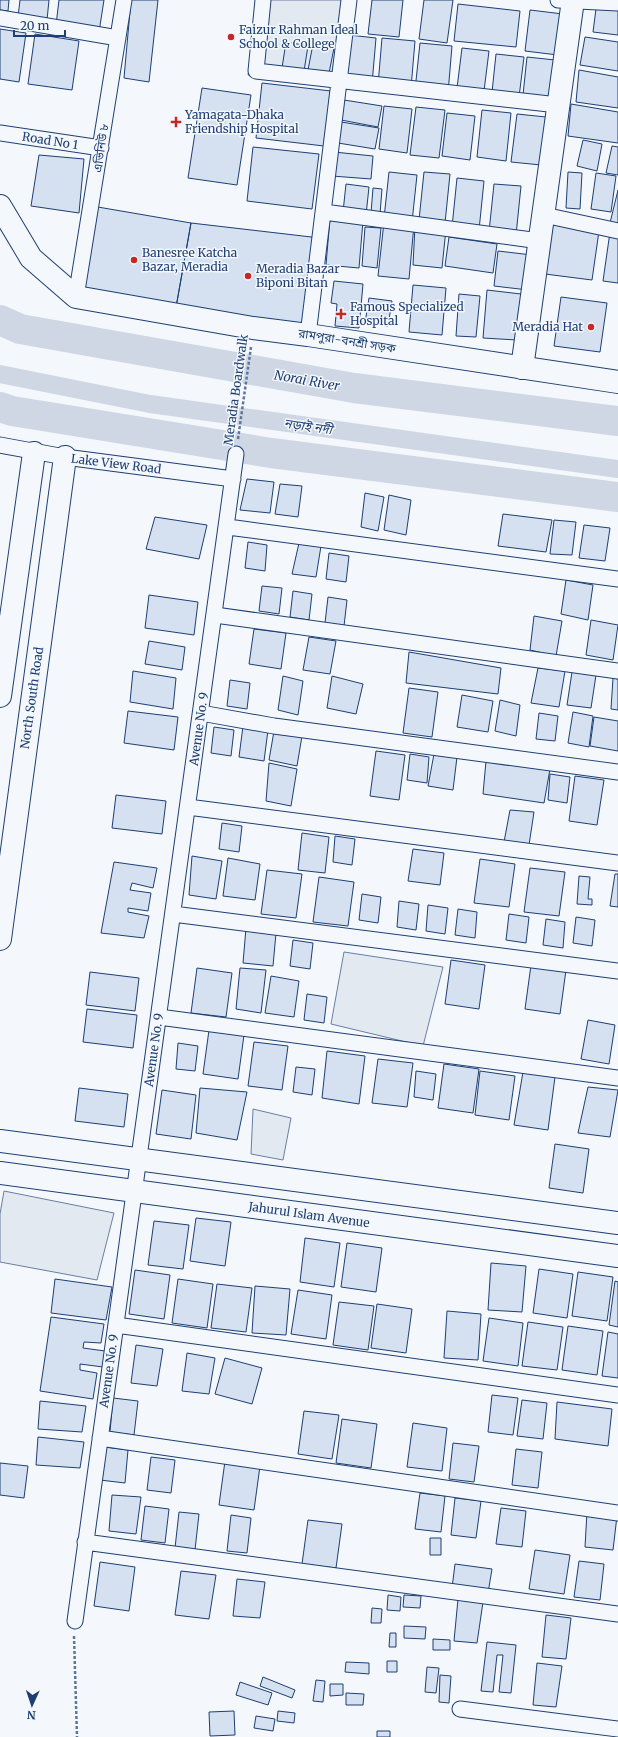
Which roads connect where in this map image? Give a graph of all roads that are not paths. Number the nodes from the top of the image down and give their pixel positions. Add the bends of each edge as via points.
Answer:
1 (124, 0) edge
2 (263, 0) edge
3 (349, 0) edge
4 (568, 1) edge
5 (618, 3) edge
6 (0, 18) edge
7 (118, 38) junction
8 (340, 80) junction
9 (558, 105) junction
10 (0, 133) edge
11 (101, 148) junction
12 (0, 206) edge
13 (324, 212) junction
14 (544, 215) junction
15 (618, 231) edge
16 (540, 241) junction
17 (76, 296) junction
18 (308, 334) junction
19 (522, 368) junction
20 (618, 382) edge
21 (0, 445) edge
22 (34, 453) junction
23 (236, 454) road end
24 (65, 457) junction
25 (233, 479) junction
26 (228, 527) junction
27 (618, 579) edge
28 (215, 616) junction
29 (618, 671) edge
30 (0, 696) edge
31 (202, 713) junction
32 (618, 772) edge
33 (188, 807) junction
34 (618, 863) edge
35 (173, 914) junction
36 (0, 939) edge
37 (618, 971) edge
38 (159, 1016) junction
39 (618, 1078) edge
40 (0, 1141) edge
41 (139, 1158) junction
42 (0, 1174) edge
43 (134, 1192) junction
44 (618, 1223) edge
45 (618, 1256) edge
46 (116, 1325) junction
47 (618, 1395) edge
48 (100, 1438) junction
49 (618, 1513) edge
50 (85, 1542) junction
51 (618, 1614) edge
52 (75, 1621) road end
53 (460, 1709) dead end
54 (618, 1730) edge

1 - 7 street, এভিনিউ ৮
2 - 8 street via 256,71
3 - 8 street
4 - 5 street
4 - 9 street
6 - 7 street
7 - 11 street, এভিনিউ ৮
8 - 9 street
8 - 13 street
9 - 14 street
10 - 11 street, Road No 1
11 - 17 street, এভিনিউ ৮
12 - 17 street via 31,258
13 - 16 street
13 - 18 street
14 - 15 street
14 - 16 street
16 - 19 street
17 - 18 street, রামপুরা-বনশ্রী সড়ক via 254,328
18 - 19 street, রামপুরা-বনশ্রী সড়ক
19 - 20 street, রামপুরা-বনশ্রী সড়ক
21 - 22 street, Lake View Road
22 - 24 street, Lake View Road
22 - 30 street
23 - 25 street, Avenue No. 9
24 - 25 street, Lake View Road
24 - 36 street, North South Road
25 - 26 street, Avenue No. 9
26 - 27 street
26 - 28 street, Avenue No. 9
28 - 29 street
28 - 31 street, Avenue No. 9
31 - 32 street via 274,726
31 - 33 street, Avenue No. 9
33 - 34 street
33 - 35 street, Avenue No. 9
35 - 37 street
35 - 38 street, Avenue No. 9
38 - 39 street
38 - 41 street, Avenue No. 9
40 - 41 street
41 - 43 street, Avenue No. 9
41 - 44 street
42 - 43 street, Jahurul Islam Avenue
43 - 45 street, Jahurul Islam Avenue
43 - 46 street, Avenue No. 9
46 - 47 street
46 - 48 street, Avenue No. 9
48 - 49 street
48 - 50 street, Avenue No. 9
50 - 51 street
50 - 52 street, Avenue No. 9
53 - 54 street

